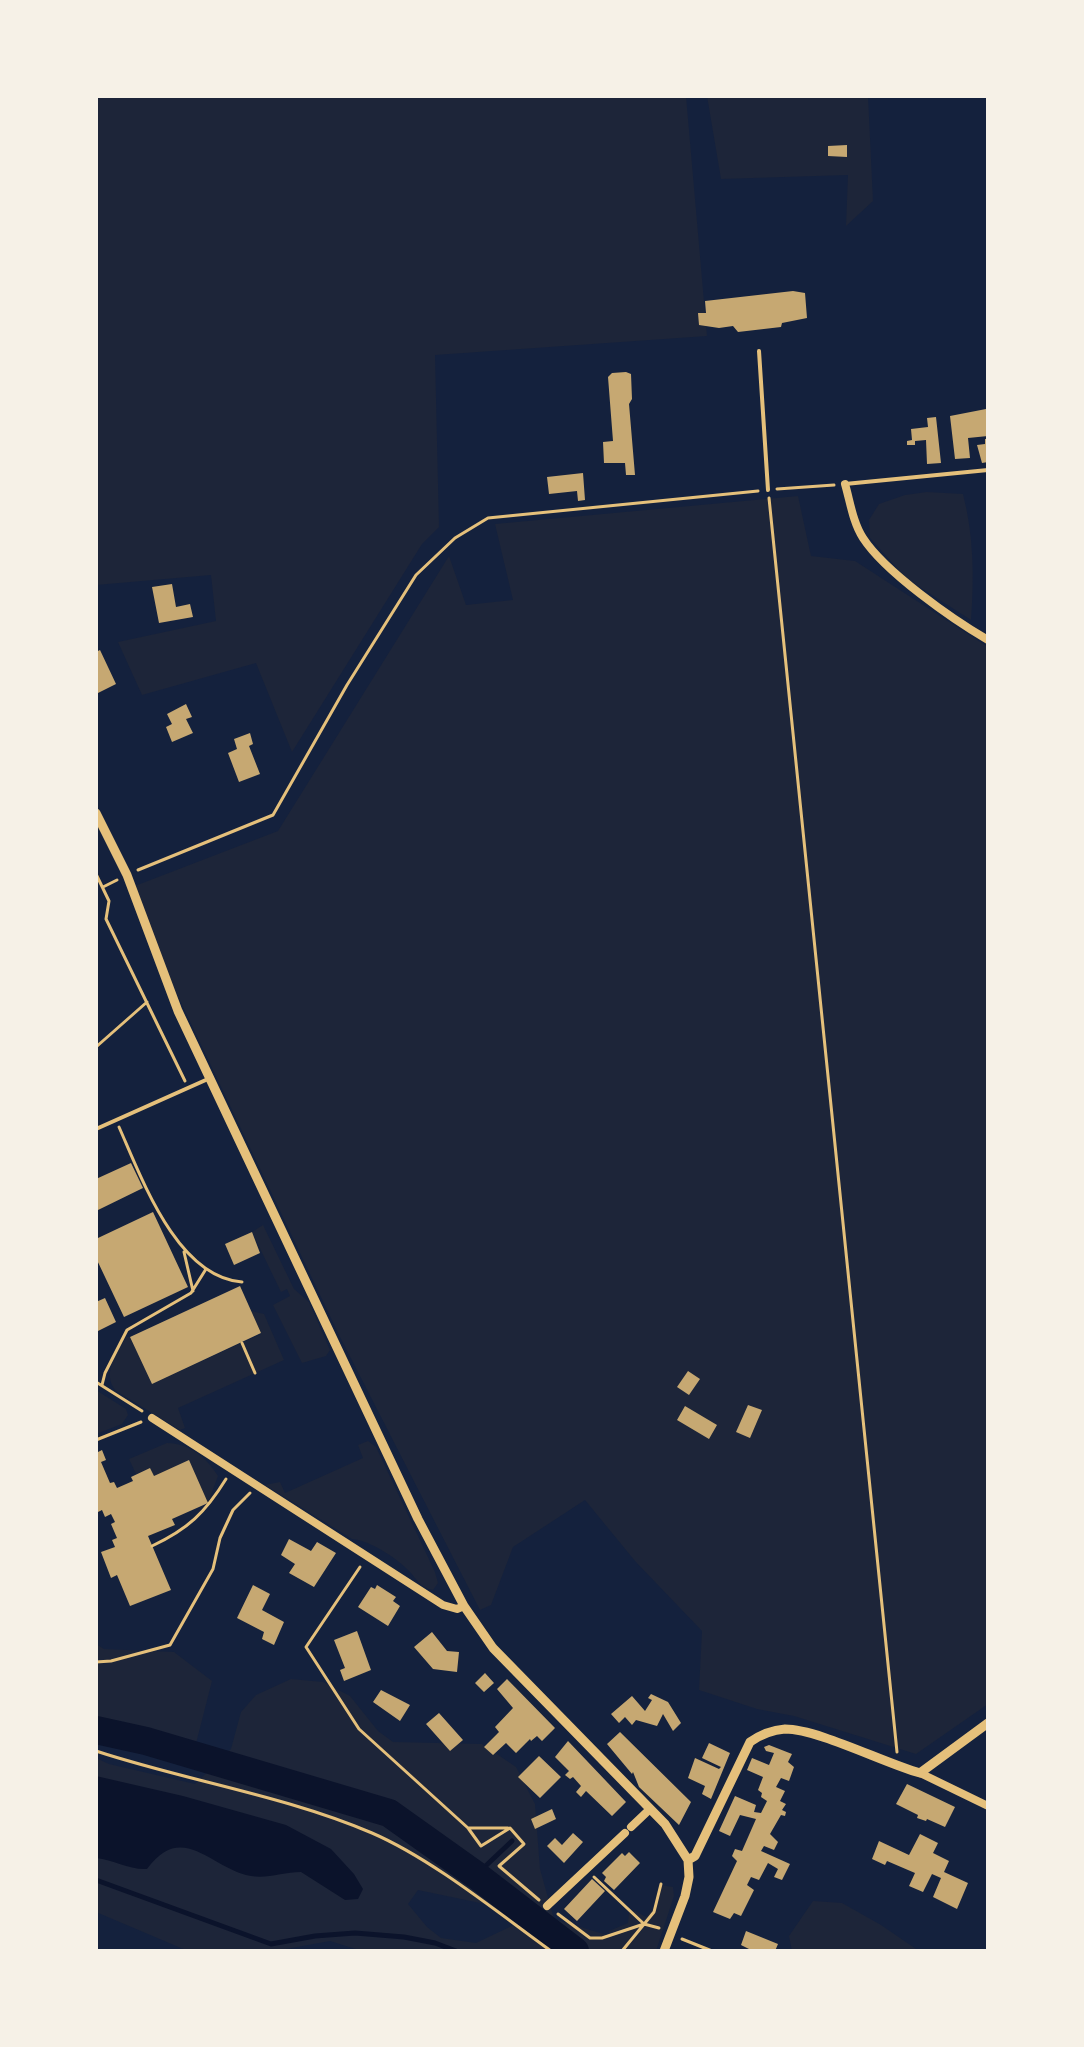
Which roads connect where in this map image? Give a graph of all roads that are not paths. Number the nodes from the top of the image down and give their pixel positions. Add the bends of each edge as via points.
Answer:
1 (759, 351) dead end
2 (988, 470) edge
3 (845, 484) joint
4 (768, 490) road end
5 (988, 640) edge
6 (96, 813) edge
7 (210, 1078) junction
8 (96, 1129) edge
9 (152, 1418) road end
10 (464, 1606) junction
11 (988, 1723) edge
12 (920, 1773) junction
13 (988, 1806) edge
14 (650, 1809) junction
15 (688, 1860) junction
16 (547, 1906) road end
17 (664, 1951) edge

1 - 4 lane
2 - 3 lane
3 - 5 street via 861,535 880,561
6 - 7 street
7 - 8 lane
7 - 10 street
9 - 10 street via 443,1605
10 - 14 street via 493,1648
11 - 12 street
12 - 13 street
12 - 15 street via 813,1734 785,1729 762,1734 750,1742 695,1856
14 - 15 street
14 - 16 street
15 - 17 street via 685,1896

